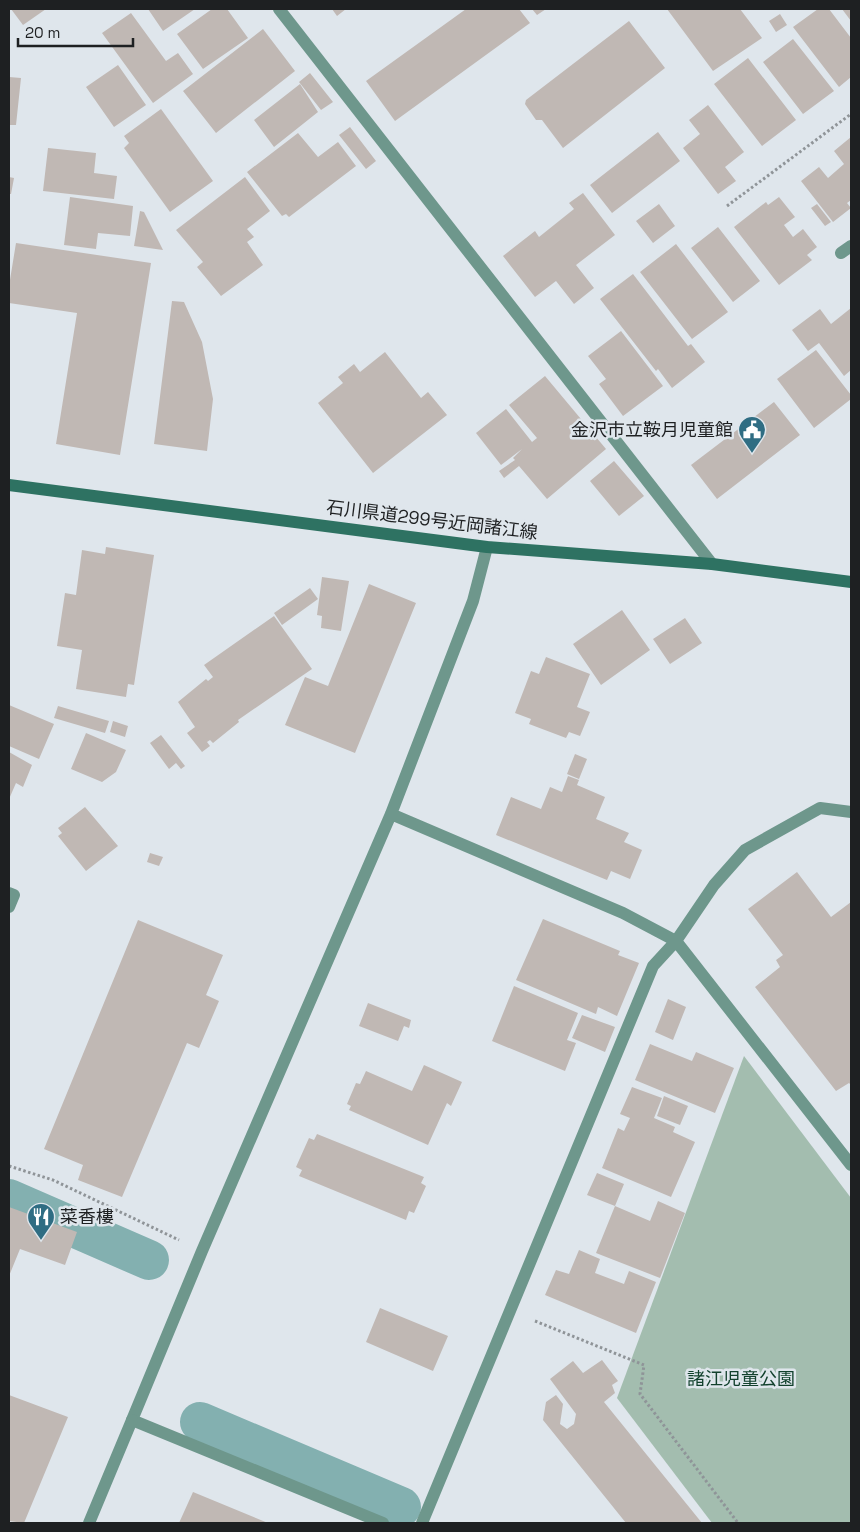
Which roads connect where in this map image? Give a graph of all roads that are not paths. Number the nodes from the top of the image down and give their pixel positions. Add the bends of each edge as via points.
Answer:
1 (279, 9) edge
2 (9, 485) edge
3 (487, 547) junction
4 (712, 564) junction
5 (851, 582) edge
6 (851, 812) edge
7 (391, 814) junction
8 (9, 894) edge
9 (9, 907) edge
10 (676, 941) junction
11 (851, 1165) edge
12 (132, 1420) junction
13 (90, 1523) edge
14 (384, 1523) edge
15 (422, 1523) edge

1 - 4 street
2 - 3 main road, 石川県道299号近岡諸江線
3 - 4 main road, 石川県道299号近岡諸江線
3 - 7 street via 473,601
4 - 5 main road, 石川県道299号近岡諸江線
6 - 10 street via 820,808 745,850 714,885
7 - 10 street via 623,913
7 - 12 street
8 - 9 street via 14,895
10 - 11 street
10 - 15 street via 653,966
12 - 13 street
12 - 14 street

